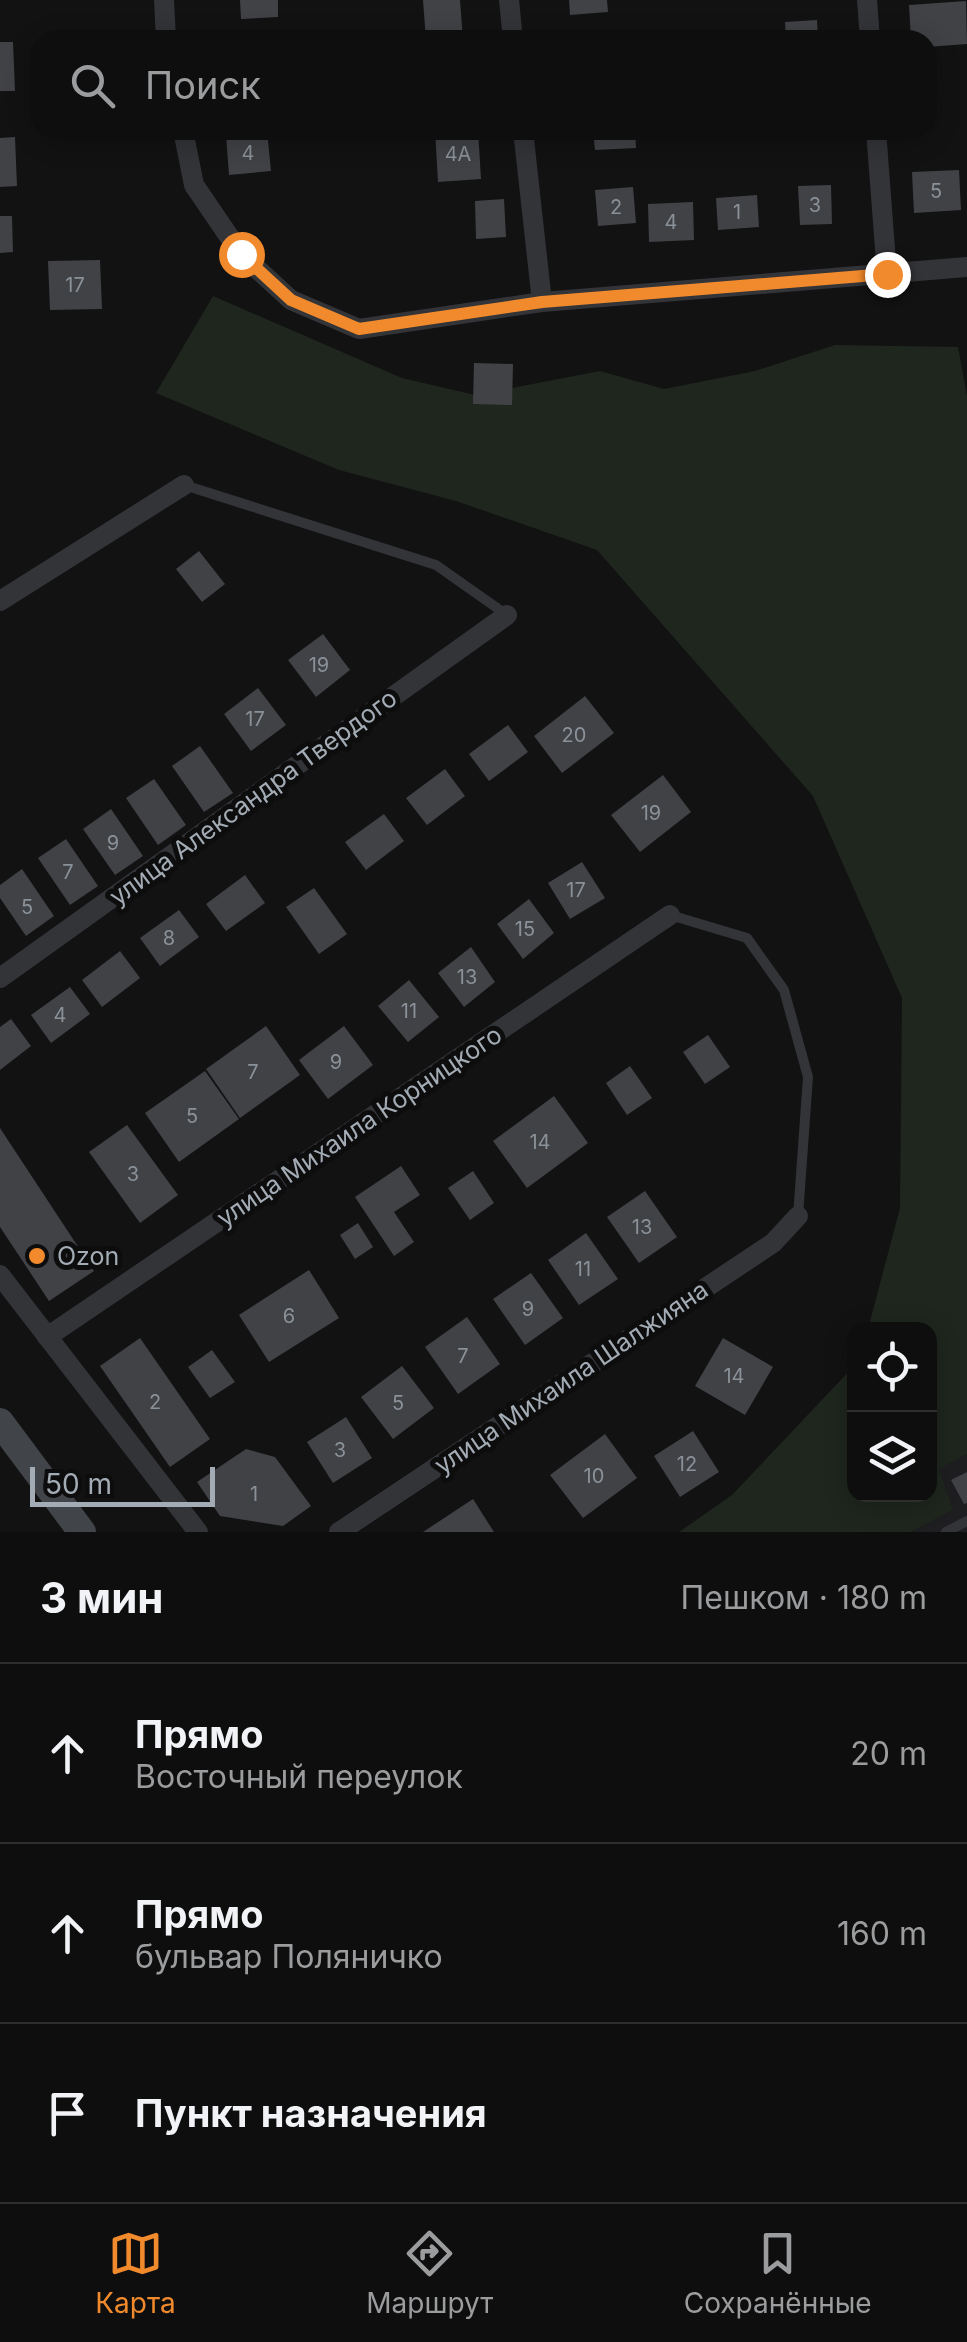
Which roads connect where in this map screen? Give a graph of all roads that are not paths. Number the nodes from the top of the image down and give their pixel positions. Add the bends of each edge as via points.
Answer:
1 (164, 0) edge
2 (509, 0) edge
3 (866, 0) edge
4 (166, 30) edge
5 (512, 30) edge
6 (869, 30) edge
7 (185, 140) edge
8 (524, 140) edge
9 (877, 140) edge
10 (967, 268) edge
11 (887, 274) junction
12 (542, 302) junction
13 (184, 485) joint
14 (0, 600) edge
15 (507, 614) joint
16 (670, 915) joint
17 (0, 978) edge
18 (798, 1216) joint
19 (0, 1275) edge
20 (47, 1338) junction
21 (0, 1422) edge
22 (967, 1521) edge
23 (82, 1532) edge
24 (198, 1532) edge
25 (340, 1532) edge
26 (946, 1532) edge

1 - 4 street
2 - 5 street
3 - 6 street
7 - 12 street via 194,184 241,254 291,300 359,329
8 - 12 street
9 - 11 street
10 - 11 street
11 - 12 street
13 - 14 street
13 - 15 lane via 436,565
15 - 17 street, улица Александра Твердого
16 - 18 lane via 748,938 784,990 808,1076
16 - 20 street, улица Михаила Корницкого
18 - 25 street, улица Михаила Шалжияна via 772,1243
19 - 20 street
20 - 24 street
21 - 23 street
22 - 26 lane

